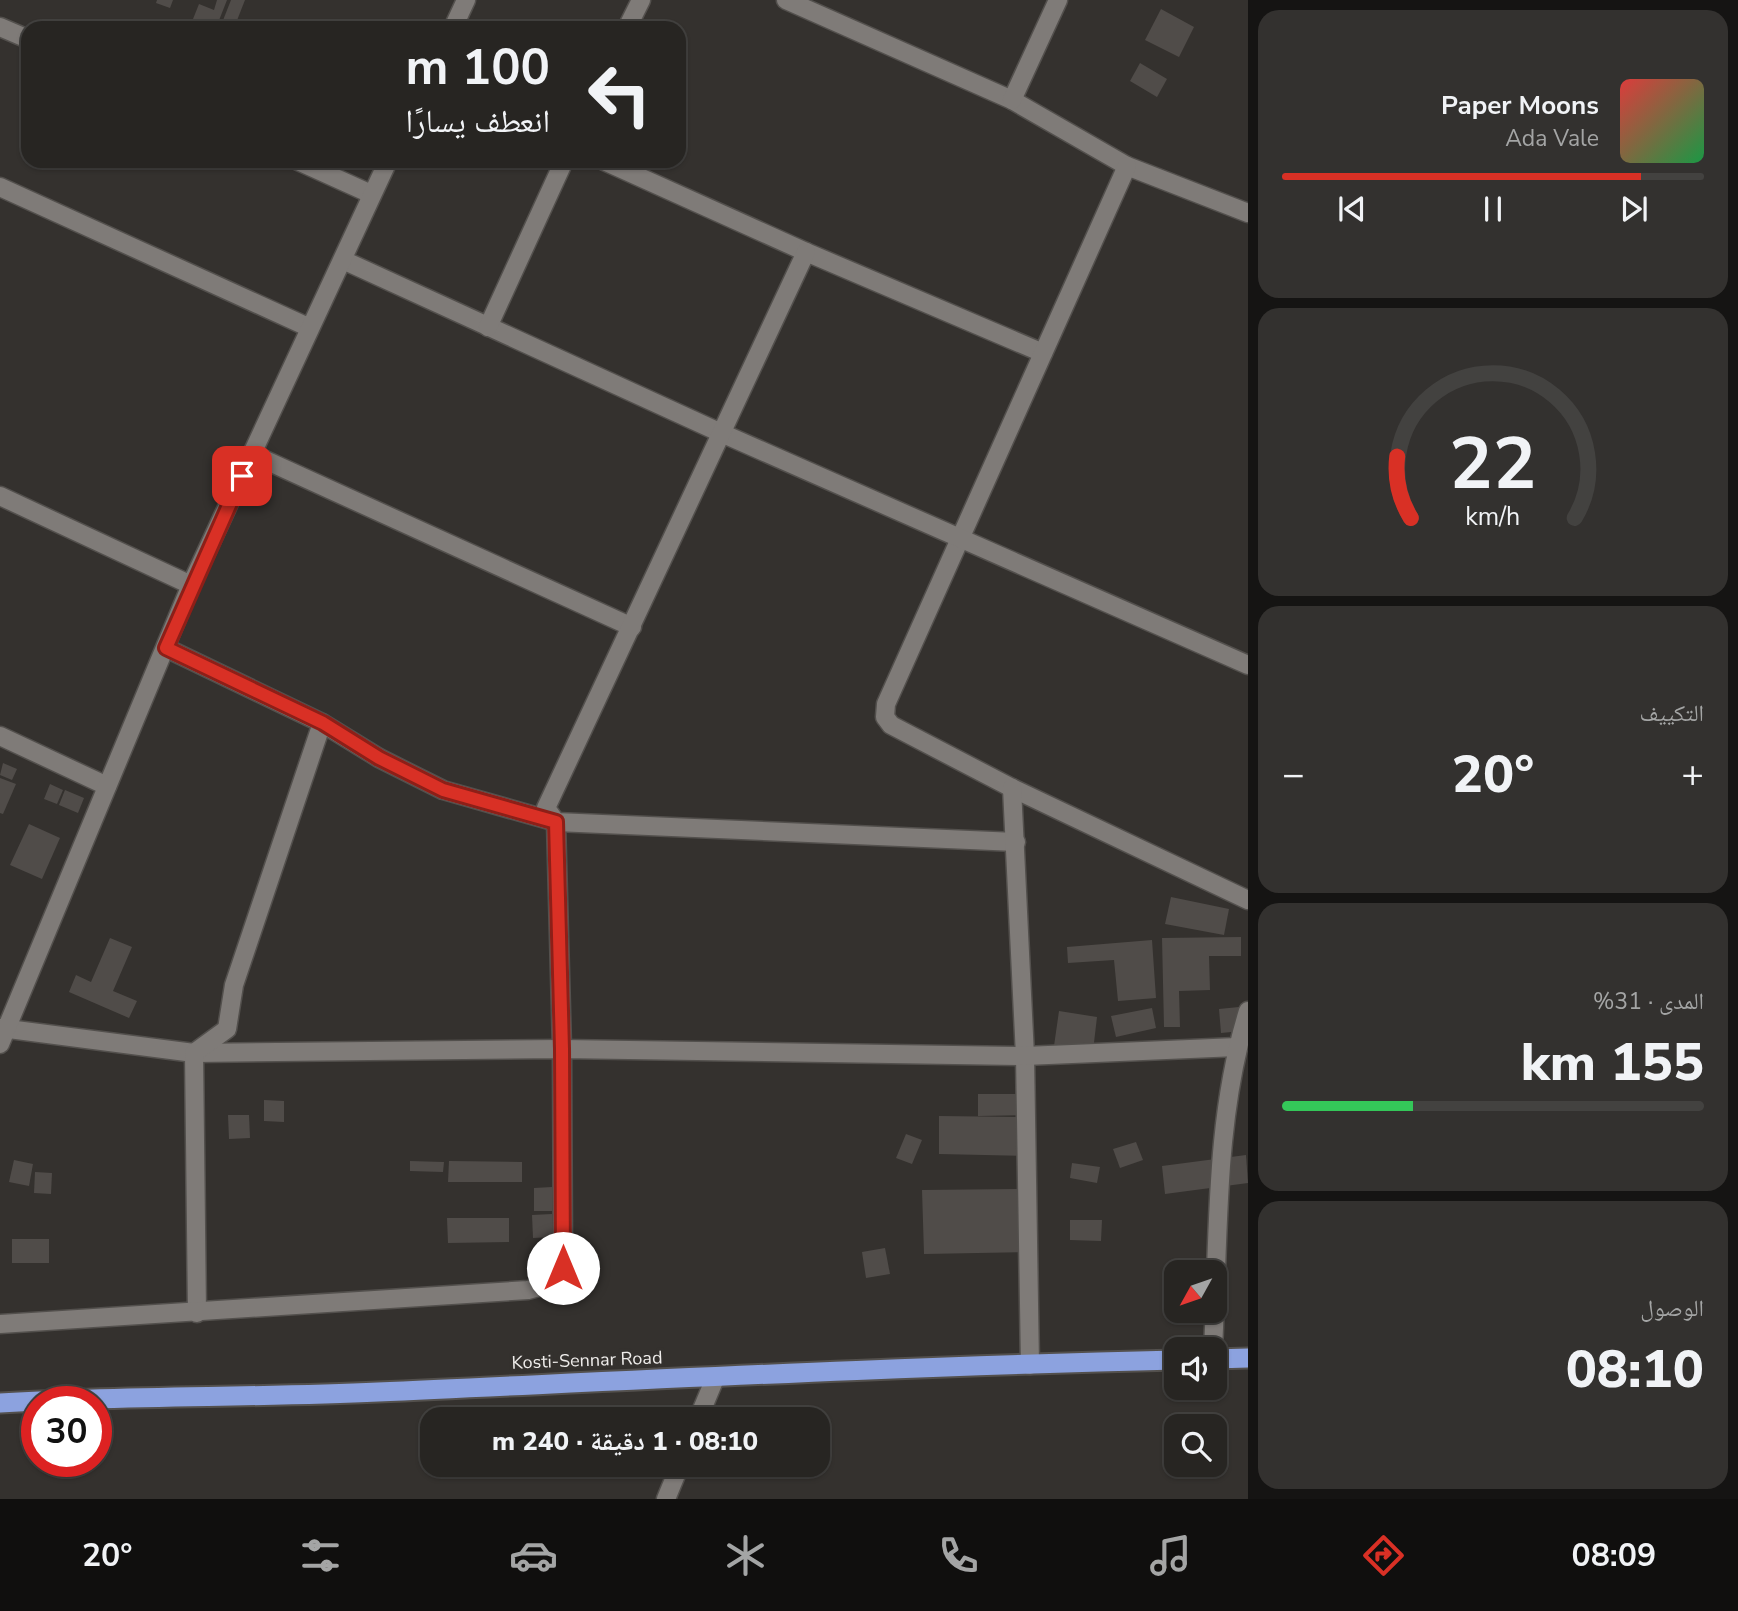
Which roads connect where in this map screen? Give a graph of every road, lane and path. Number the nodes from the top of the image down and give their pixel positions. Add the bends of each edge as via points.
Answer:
1 (466, 0) edge
2 (641, 0) edge
3 (786, 0) edge
4 (1058, 0) edge
5 (456, 21) edge
6 (630, 21) edge
7 (0, 27) edge
8 (21, 36) edge
9 (1012, 100) junction
10 (1127, 166) junction
11 (314, 168) edge
12 (385, 168) edge
13 (561, 168) edge
14 (620, 168) edge
15 (0, 187) edge
16 (372, 194) junction
17 (1248, 213) edge
18 (806, 252) junction
19 (342, 260) junction
20 (308, 327) junction
21 (488, 327) junction
22 (1043, 353) junction
23 (719, 432) junction
24 (252, 454) junction
25 (0, 496) edge
26 (962, 539) junction
27 (191, 585) junction
28 (632, 626) junction
29 (166, 648) junction
30 (1246, 659) edge
31 (323, 723) junction
32 (0, 736) edge
33 (107, 786) junction
34 (1012, 788) junction
35 (556, 822) junction
36 (1016, 842) junction
37 (1248, 900) edge
38 (1248, 1011) edge
39 (2, 1034) edge
40 (1237, 1047) junction
41 (562, 1049) junction
42 (194, 1053) junction
43 (1025, 1056) junction
44 (197, 1313) junction
45 (0, 1324) edge
46 (1213, 1337) edge
47 (1248, 1358) edge
48 (1227, 1359) edge
49 (1164, 1360) edge
50 (1030, 1365) junction
51 (716, 1376) junction
52 (0, 1403) edge
53 (703, 1407) edge
54 (675, 1477) edge
55 (666, 1499) edge

1 - 5 street
2 - 6 street
3 - 9 street
4 - 9 street
7 - 8 street
9 - 10 street
10 - 17 street
10 - 22 street
11 - 16 street
12 - 16 street
13 - 21 street
14 - 18 street
15 - 20 street
16 - 19 street
18 - 22 street
18 - 23 street
19 - 20 street
19 - 21 street
20 - 24 street
21 - 23 street
22 - 26 street
23 - 26 street
23 - 28 street
24 - 27 street
24 - 28 street
25 - 27 street
26 - 30 street
26 - 34 street via 886,704 885,717 891,725
27 - 29 street
28 - 35 street via 546,808
29 - 31 street
29 - 33 street
31 - 35 street via 443,790
31 - 42 street via 234,985 227,1029
32 - 33 street
33 - 39 street
34 - 36 street
34 - 37 street
35 - 36 street
35 - 41 street
36 - 43 street
38 - 40 street
39 - 42 street
40 - 43 street
40 - 46 street via 1220,1173
41 - 42 street
41 - 43 street
41 - 44 street via 563,1268 557,1282 528,1290
42 - 44 street
43 - 50 street
44 - 45 street
47 - 48 highway
49 - 50 highway, Kosti-Sennar Road
50 - 51 highway, Kosti-Sennar Road
51 - 52 highway, Kosti-Sennar Road
51 - 53 street
54 - 55 street

